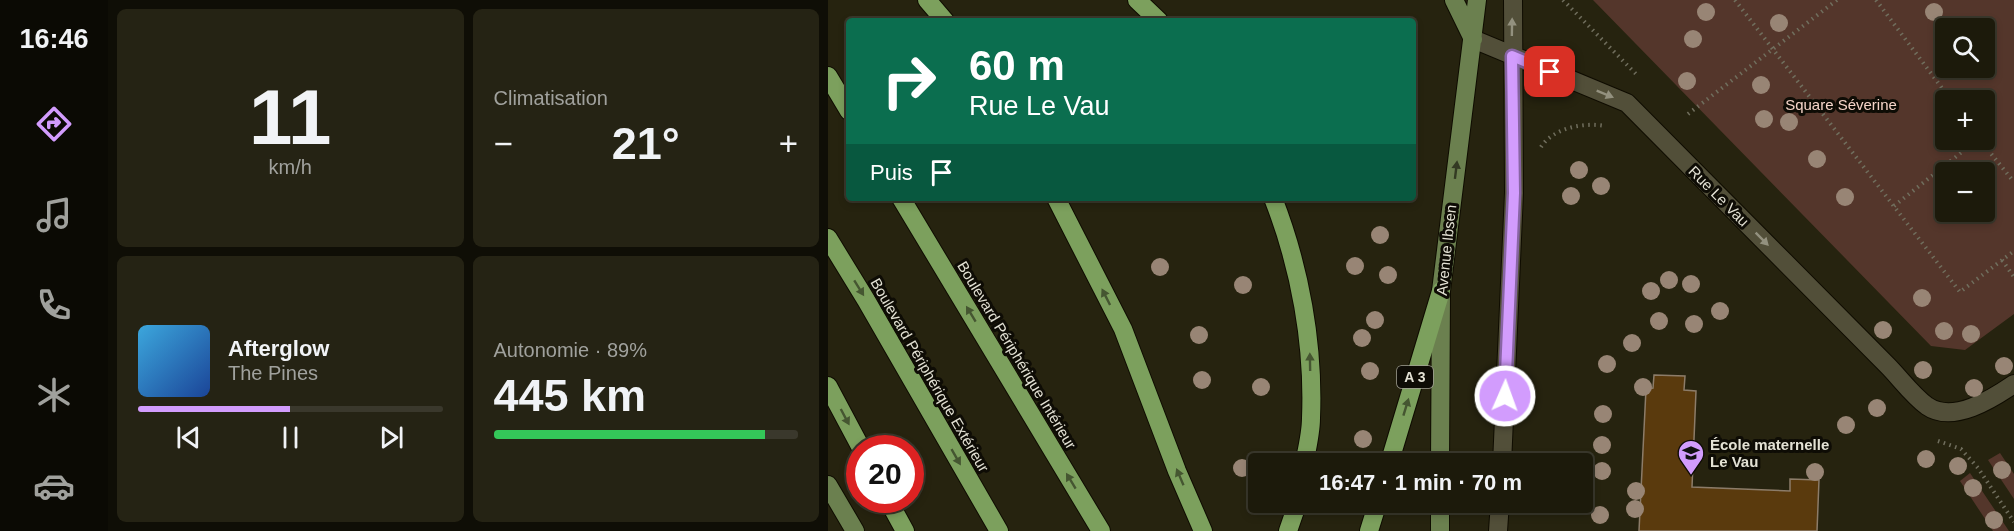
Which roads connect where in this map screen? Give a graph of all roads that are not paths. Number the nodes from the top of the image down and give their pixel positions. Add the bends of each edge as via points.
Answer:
1 (927, 0) edge
2 (1137, 0) edge
3 (1454, 0) edge
4 (1477, 0) edge
5 (1513, 0) edge
6 (942, 18) edge
7 (1157, 18) edge
8 (1473, 39) junction
9 (1512, 56) junction
10 (828, 76) edge
11 (846, 106) edge
12 (903, 201) edge
13 (1058, 201) edge
14 (1274, 201) edge
15 (828, 238) edge
16 (1441, 291) junction
17 (2014, 384) edge
18 (828, 386) edge
19 (854, 435) edge
20 (1306, 453) edge
21 (1392, 453) edge
22 (1440, 453) edge
23 (1502, 453) edge
24 (828, 485) edge
25 (895, 513) edge
26 (1294, 513) edge
27 (1375, 513) edge
28 (1440, 513) edge
29 (1499, 513) edge
30 (855, 531) edge
31 (905, 531) edge
32 (999, 531) edge
33 (1101, 531) edge
34 (1203, 531) edge
35 (1288, 531) edge
36 (1369, 531) edge
37 (1440, 531) edge
38 (1498, 531) edge

1 - 6 highway
2 - 7 highway
3 - 8 main road
4 - 8 main road, Avenue Ibsen
9 -> 5 street
8 - 9 street, Rue Le Vau
16 -> 8 main road, Avenue Ibsen
9 -> 17 street, Rue Le Vau via 1627,103 1930,408 1963,411 1994,398
9 - 23 street via 1514,193
10 - 11 highway
33 -> 12 highway, Boulevard Périphérique Intérieur
34 -> 13 highway via 1123,329
20 -> 14 highway via 1311,420 1310,350 1287,237
15 -> 32 highway, Boulevard Périphérique Extérieur
21 -> 16 highway, A 3
16 - 22 main road, Avenue Ibsen
18 -> 19 highway
24 - 30 main road
25 - 31 highway
26 - 35 highway
27 - 36 highway
28 - 37 main road
29 - 38 street

